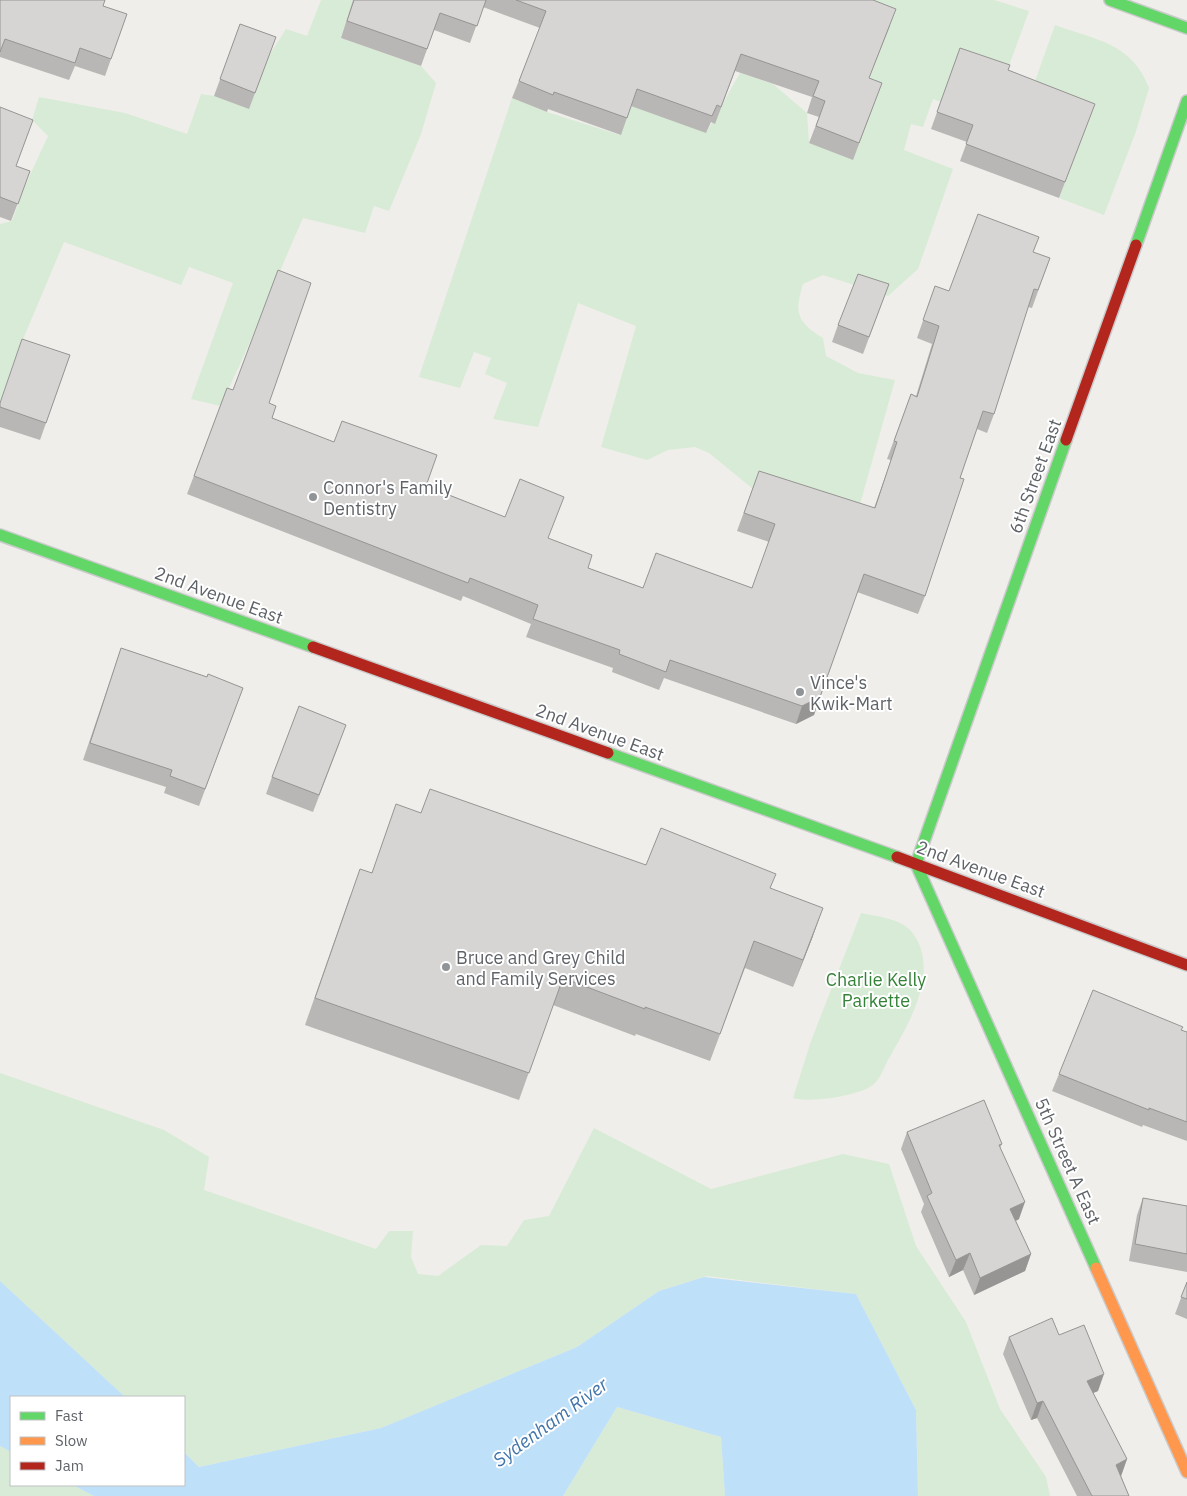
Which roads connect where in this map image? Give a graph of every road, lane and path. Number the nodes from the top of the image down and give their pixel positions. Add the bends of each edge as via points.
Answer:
1 (1110, 0) edge
2 (1187, 28) edge
3 (1187, 101) edge
4 (0, 535) edge
5 (916, 864) junction
6 (1187, 965) edge
7 (1187, 1472) edge

1 - 2 street
3 - 5 street, 6th Street East
4 - 5 street, 2nd Avenue East
5 - 6 street, 2nd Avenue East
5 - 7 street, 5th Street A East

